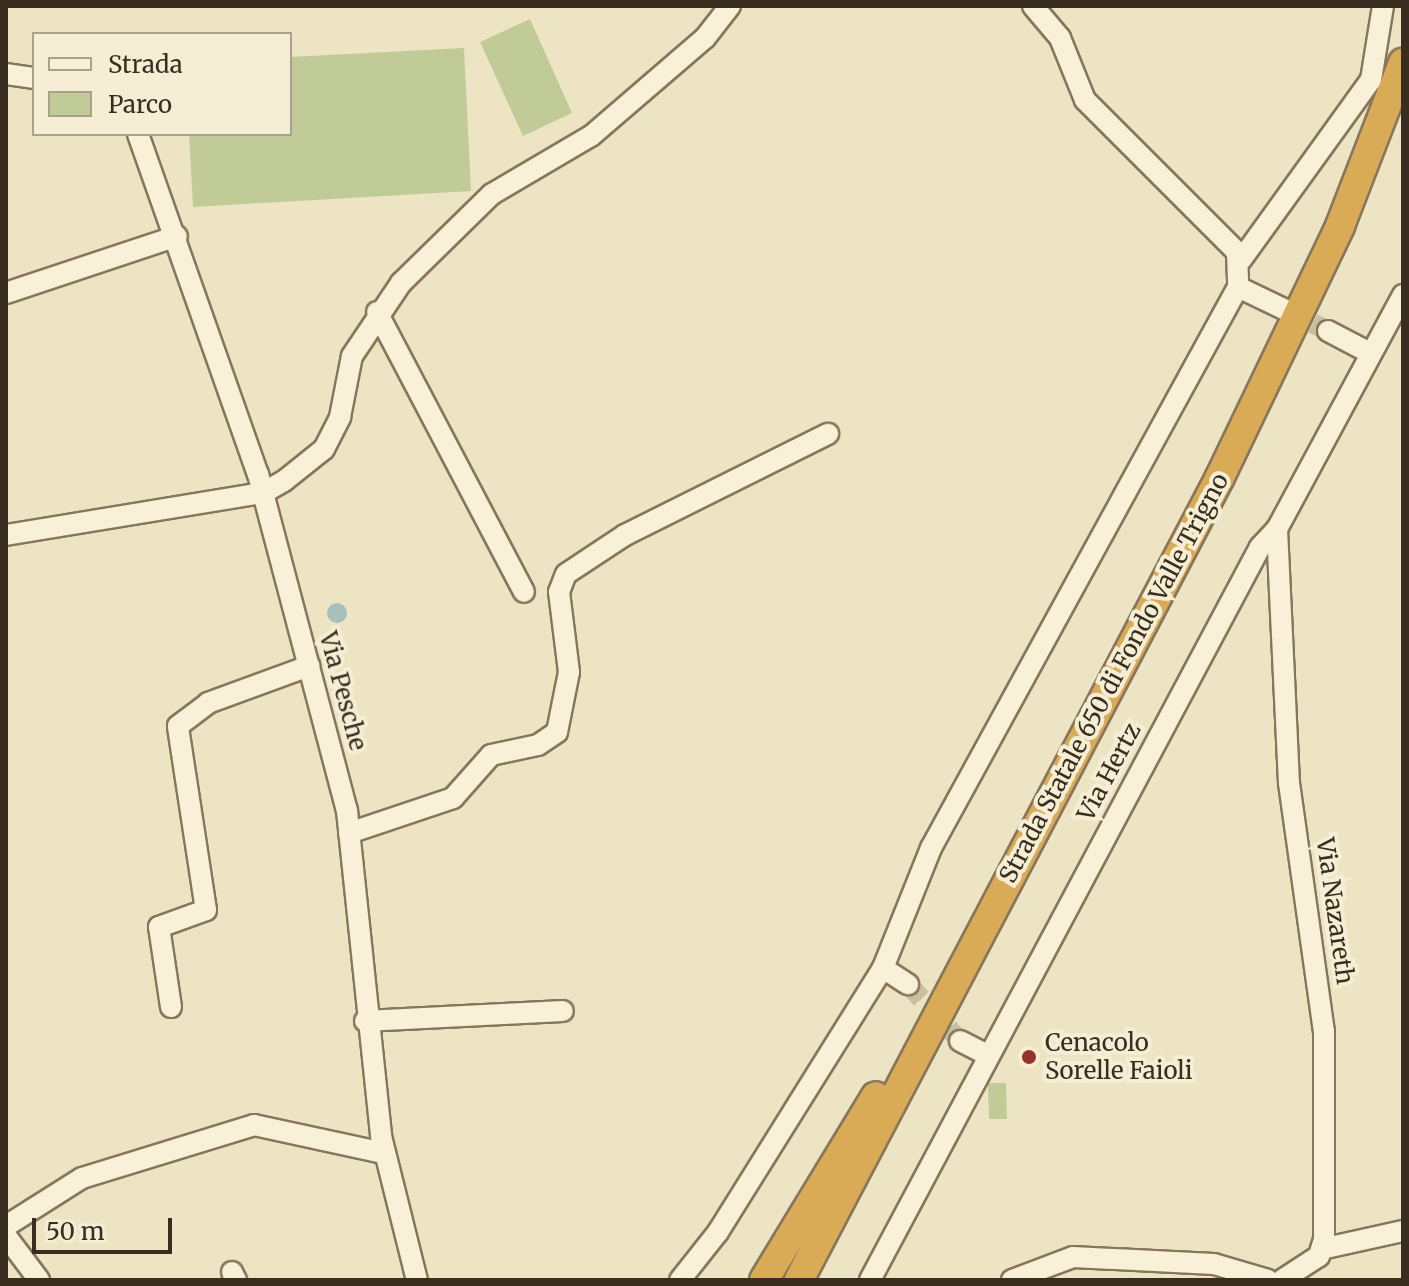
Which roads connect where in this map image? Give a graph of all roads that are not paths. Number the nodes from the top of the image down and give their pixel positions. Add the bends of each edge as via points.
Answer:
1 (730, 6) edge
2 (1033, 6) edge
3 (1383, 6) edge
4 (1055, 14) edge
5 (1403, 63) edge
6 (6, 74) edge
7 (32, 78) edge
8 (139, 136) edge
9 (177, 236) junction
10 (1241, 260) junction
11 (1238, 287) junction
12 (6, 293) edge
13 (1403, 295) edge
14 (1286, 310) tunnel mouth
15 (377, 312) junction
16 (1328, 331) tunnel mouth
17 (1368, 352) junction
18 (828, 434) dead end
19 (263, 493) junction
20 (1277, 529) junction
21 (6, 535) edge
22 (524, 592) dead end
23 (309, 666) junction
24 (349, 833) junction
25 (883, 968) junction
26 (908, 984) tunnel mouth
27 (171, 1007) dead end
28 (563, 1011) dead end
29 (365, 1021) junction
30 (930, 1031) junction
31 (960, 1041) tunnel mouth
32 (987, 1055) junction
33 (384, 1153) junction
34 (6, 1226) edge
35 (1403, 1231) edge
36 (6, 1236) edge
37 (1321, 1249) junction
38 (39, 1280) edge
39 (417, 1280) edge
40 (680, 1280) edge
41 (764, 1280) edge
42 (799, 1280) edge
43 (870, 1280) edge
44 (1012, 1280) edge
45 (1268, 1280) edge
46 (1282, 1280) edge

1 - 15 street via 705,38 591,136 492,194
2 - 4 street
3 - 10 street via 1371,80
4 - 10 street via 1085,100
5 - 30 highway, Strada Statale 650 di Fondo Valle Trigno via 1340,226 1220,477
6 - 7 street
8 - 9 street, Via Pesche
9 - 12 street
9 - 19 street, Via Pesche
10 - 11 street
11 - 14 street
11 - 25 street via 931,848
13 - 17 street, Via Hertz
15 - 19 street via 352,356 340,417 324,449
15 - 22 street
16 - 17 street
17 - 20 street, Via Hertz
18 - 24 street via 638,528 566,574 559,592 569,672 557,732 538,745 491,755 453,798
19 - 21 street
19 - 23 street, Via Pesche
20 - 32 street, Via Hertz via 1260,547
20 - 37 street, Via Nazareth via 1289,783 1324,1031
23 - 24 street, Via Pesche
23 - 27 street via 208,703 178,726 206,910 159,927
24 - 29 street, Via Pesche
25 - 26 street
25 - 40 street via 718,1232
28 - 29 street
29 - 33 street, Via Pesche
30 - 41 highway via 867,1108
30 - 42 highway, Strada Statale 650 di Fondo Valle Trigno
31 - 32 street
32 - 43 street, Via Hertz
33 - 34 street via 254,1125 82,1178
33 - 39 street, Via Pesche
35 - 37 street
36 - 38 street
37 - 46 street
44 - 45 street via 1073,1257 1214,1264

